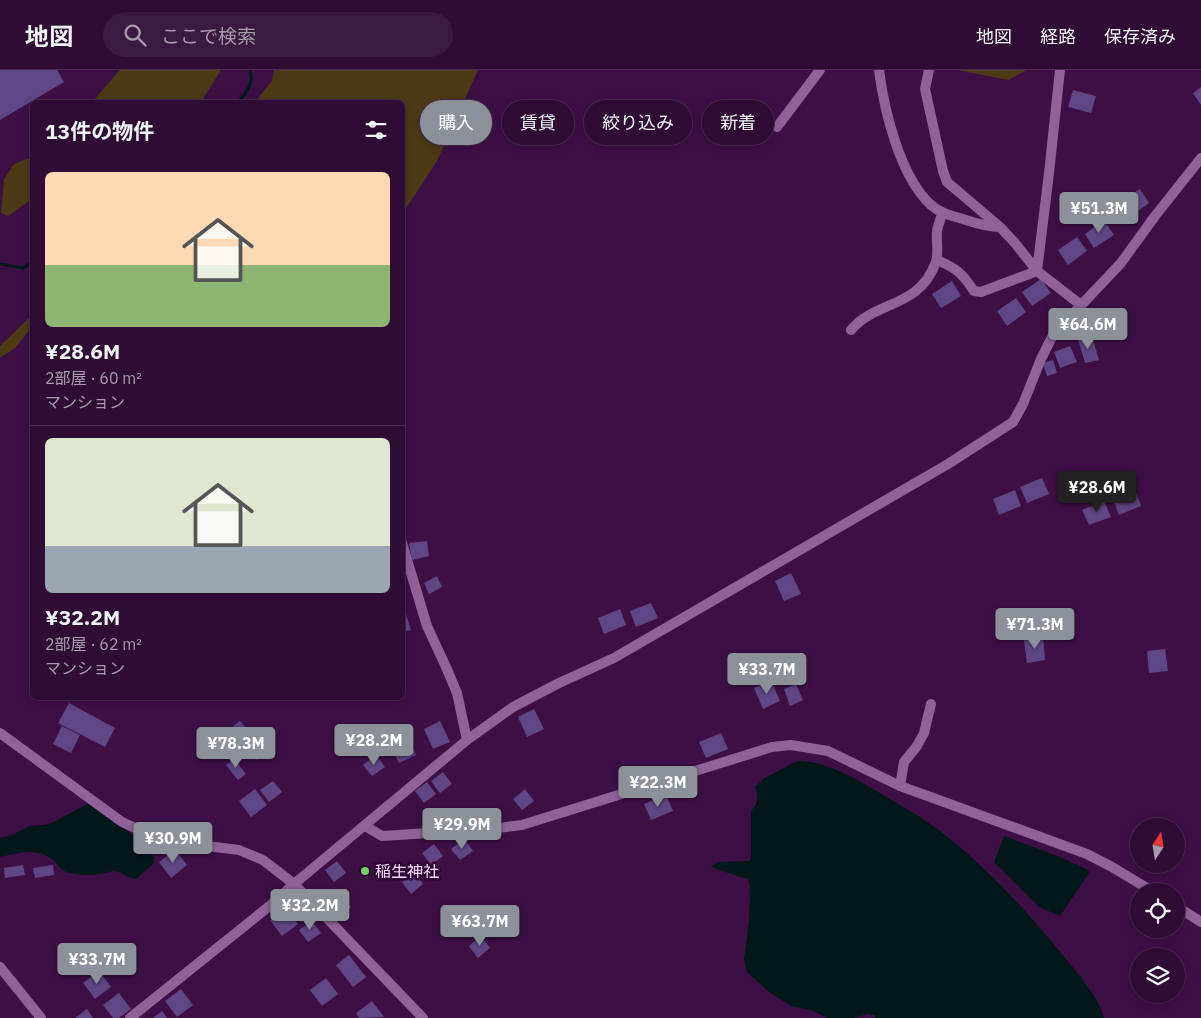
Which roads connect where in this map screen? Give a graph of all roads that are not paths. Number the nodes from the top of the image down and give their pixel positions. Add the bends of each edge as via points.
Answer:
1 (820, 70) edge
2 (879, 70) edge
3 (929, 70) edge
4 (1060, 70) edge
5 (777, 126) dead end
6 (1201, 158) edge
7 (942, 213) junction
8 (1000, 227) junction
9 (936, 260) junction
10 (1036, 271) junction
11 (1081, 305) junction
12 (851, 330) dead end
13 (405, 552) edge
14 (931, 704) dead end
15 (1, 736) edge
16 (468, 740) junction
17 (900, 786) junction
18 (365, 826) junction
19 (1139, 883) edge
20 (294, 884) junction
21 (1185, 912) edge
22 (1201, 922) edge
23 (0, 967) edge
24 (42, 1018) edge
25 (130, 1018) edge
26 (423, 1018) edge

1 - 5 street
2 - 7 street via 886,115 905,165 921,194
3 - 8 street via 925,88 942,171 947,182
4 - 10 street
6 - 11 street via 1121,263
7 - 8 street
7 - 9 street via 937,231
8 - 10 street
9 - 10 street via 953,267 974,291 981,292
9 - 12 street via 929,276 917,290 858,322
10 - 11 street
11 - 16 street via 1053,335 1013,422 948,464 614,658 513,707
13 - 16 street via 427,626 457,693
14 - 17 street via 924,733 904,762
15 - 20 street via 122,822 153,836 239,850 264,860
16 - 18 street
17 - 18 street via 828,751 791,745 772,747 522,825 382,836
17 - 19 street via 1087,854
18 - 20 street
20 - 25 street
20 - 26 street
21 - 22 street
23 - 24 street

